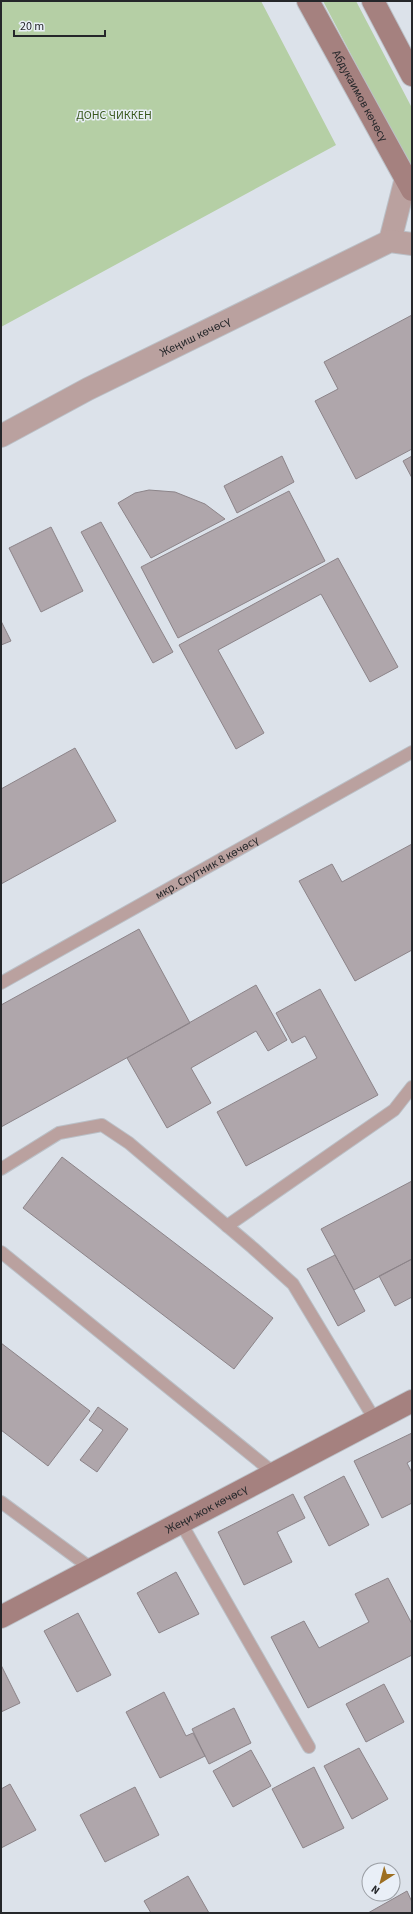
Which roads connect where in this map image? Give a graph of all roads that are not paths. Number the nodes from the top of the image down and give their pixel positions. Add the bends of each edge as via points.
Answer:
1 (308, 1) edge
2 (373, 1) edge
3 (412, 75) edge
4 (409, 184) edge
5 (390, 241) junction
6 (412, 244) edge
7 (1, 436) edge
8 (412, 752) edge
9 (1, 983) edge
10 (412, 1087) edge
11 (1, 1169) edge
12 (227, 1226) junction
13 (1, 1252) edge
14 (412, 1401) edge
15 (375, 1420) junction
16 (275, 1474) junction
17 (1, 1502) edge
18 (181, 1523) junction
19 (92, 1569) junction
20 (1, 1617) edge
21 (309, 1747) dead end

1 - 4 main road, Абдукаимов көчөсү
2 - 3 main road
4 - 5 street
5 - 6 street
5 - 7 street, Жеңиш көчөсү via 88,389
8 - 9 lane, мкр. Спутник 8 көчөсү
10 - 12 lane via 394,1110
11 - 12 lane via 59,1133 102,1125 129,1143
12 - 15 lane via 293,1284
13 - 16 lane
14 - 15 main road, Жеңи жок көчөсү
15 - 16 main road, Жеңи жок көчөсү
16 - 18 main road, Жеңи жок көчөсү
17 - 19 lane
18 - 19 main road, Жеңи жок көчөсү
18 - 21 lane
19 - 20 main road, Жеңи жок көчөсү

